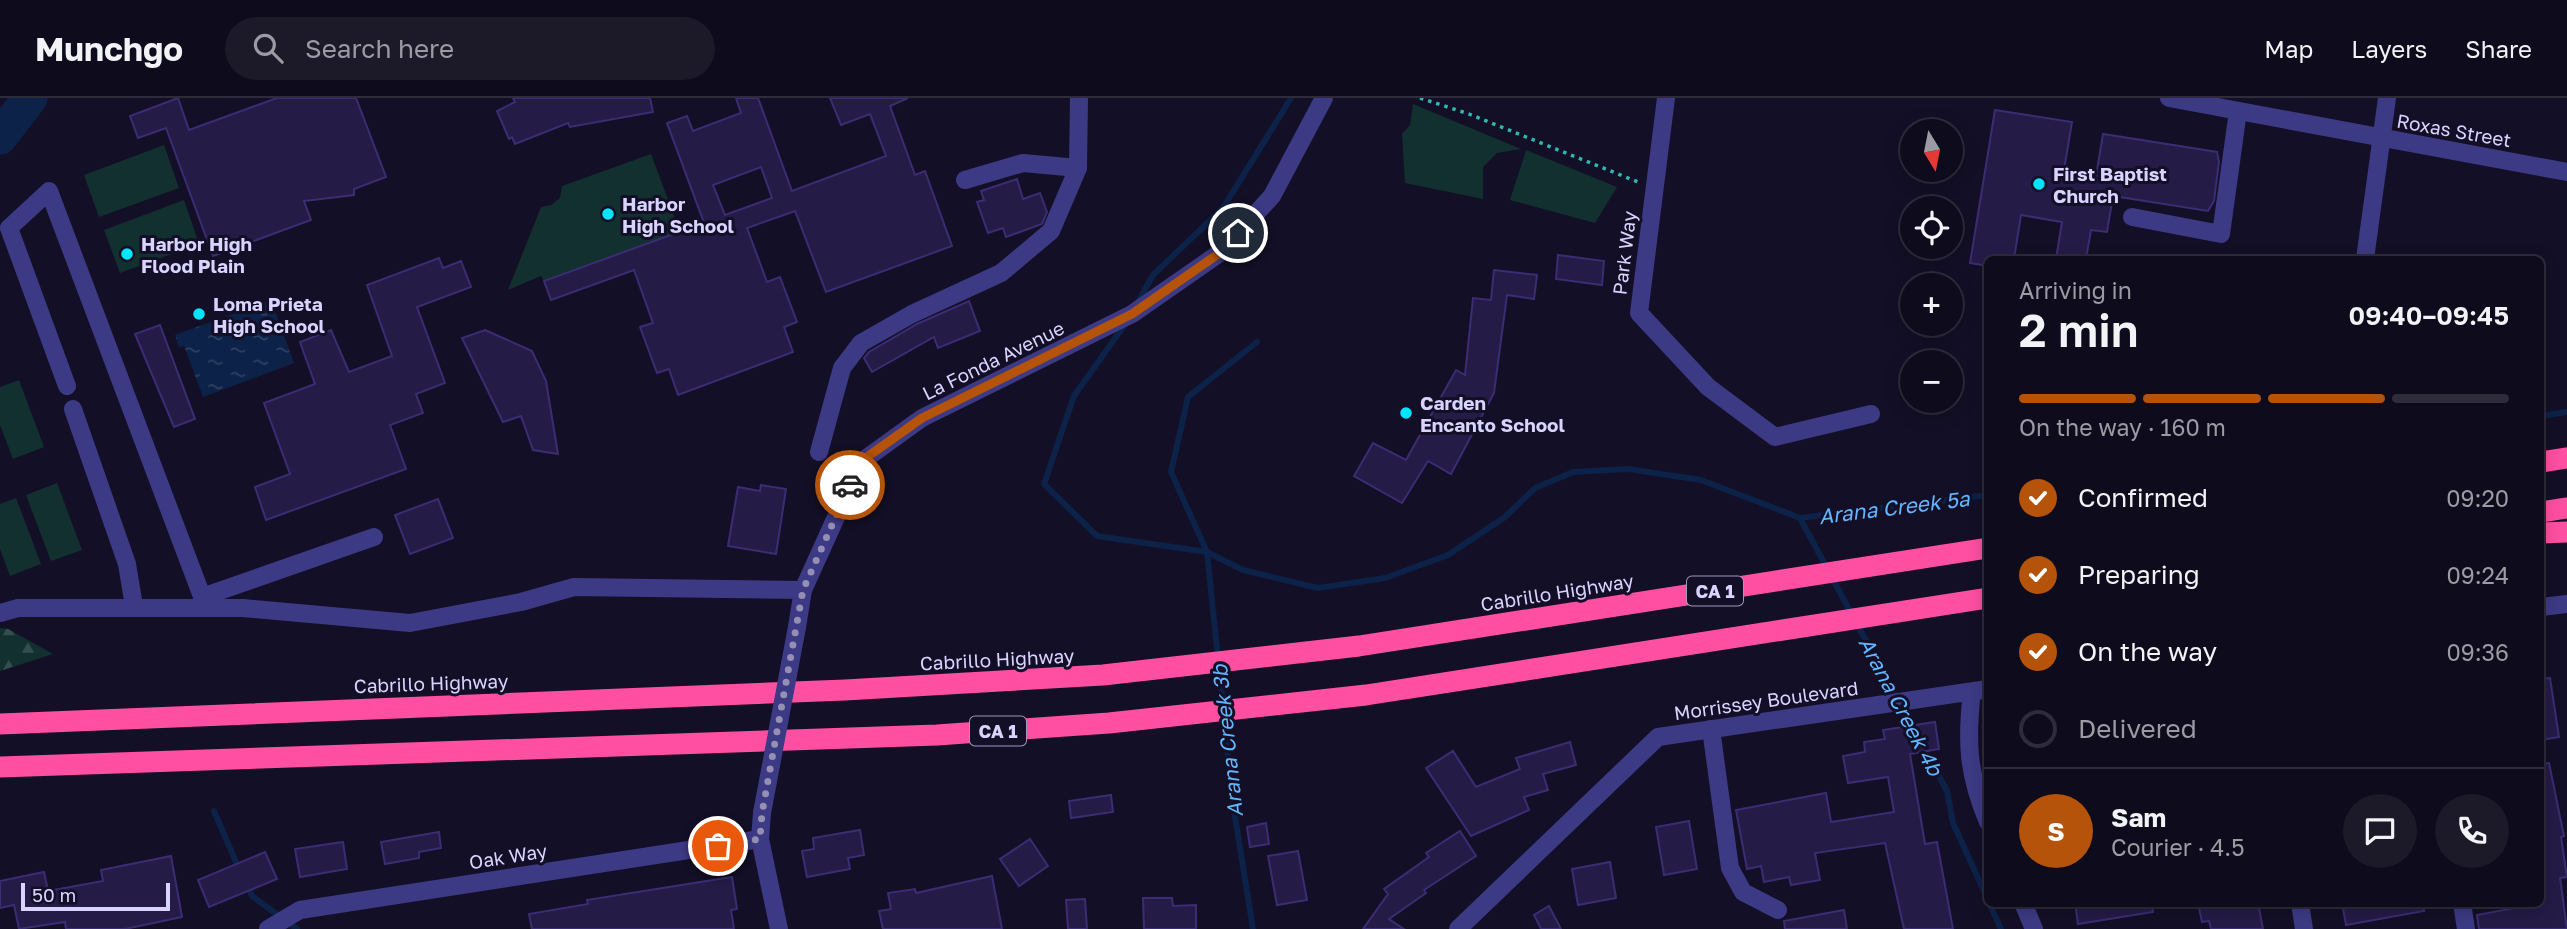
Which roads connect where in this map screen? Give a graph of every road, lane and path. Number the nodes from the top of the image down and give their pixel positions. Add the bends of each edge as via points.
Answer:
1 (1079, 98) edge
2 (1324, 98) edge
3 (1420, 98) edge
4 (1665, 98) edge
5 (2169, 98) edge
6 (2387, 98) edge
7 (2238, 111) junction
8 (2381, 137) junction
9 (1078, 168) junction
10 (2567, 172) edge
11 (965, 180) dead end
12 (1653, 188) junction
13 (2132, 217) dead end
14 (2365, 256) edge
15 (67, 386) dead end
16 (74, 409) dead end
17 (1871, 414) dead end
18 (819, 452) dead end
19 (2567, 458) edge
20 (2544, 462) edge
21 (2567, 508) edge
22 (2544, 512) edge
23 (2567, 532) edge
24 (2544, 533) edge
25 (374, 537) dead end
26 (1984, 549) edge
27 (803, 590) junction
28 (1984, 599) edge
29 (204, 602) junction
30 (2567, 604) edge
31 (134, 606) junction
32 (2544, 607) edge
33 (0, 613) edge
34 (1980, 691) edge
35 (0, 724) edge
36 (1712, 729) junction
37 (0, 767) edge
38 (1984, 813) edge
39 (760, 839) junction
40 (2025, 907) edge
41 (2301, 907) edge
42 (2463, 907) edge
43 (1778, 910) dead end
44 (268, 929) edge
45 (779, 929) edge
46 (1458, 929) edge
47 (2034, 929) edge
48 (2304, 929) edge
49 (2466, 929) edge

1 - 9 street
2 - 27 street, La Fonda Avenue via 1272,196 1221,252 1132,314 922,418 860,462
3 - 12 path
4 - 12 street, Park Way
5 - 7 street, Roxas Street
6 - 8 street
7 - 8 street, Roxas Street
7 - 13 street via 2221,234
8 - 10 street, Roxas Street
8 - 14 street
9 - 11 street via 1023,163
9 - 18 street via 1051,231 1001,273 861,342 842,368
12 - 17 street, Park Way via 1639,313 1708,387 1775,437
15 - 29 street via 9,228 49,191
16 - 31 street via 127,564
19 - 20 highway
21 - 22 highway
23 - 24 highway
25 - 29 street
26 - 35 highway, Cabrillo Highway / CA 1 via 1359,646 1103,676
27 - 29 street via 574,587 410,623
27 - 39 street, La Fonda Avenue, bridge
28 - 37 highway, CA 1 via 1366,695 1097,724 937,735
29 - 31 street
30 - 32 street
31 - 33 street via 18,608
34 - 36 street, Morrissey Boulevard
34 - 38 street via 1967,740 1974,791
36 - 43 street via 1730,867 1743,892
36 - 46 street, Morrissey Boulevard via 1658,737
39 - 44 street, Oak Way via 300,910
39 - 45 street, La Fonda Avenue
40 - 47 street
41 - 48 street
42 - 49 street

